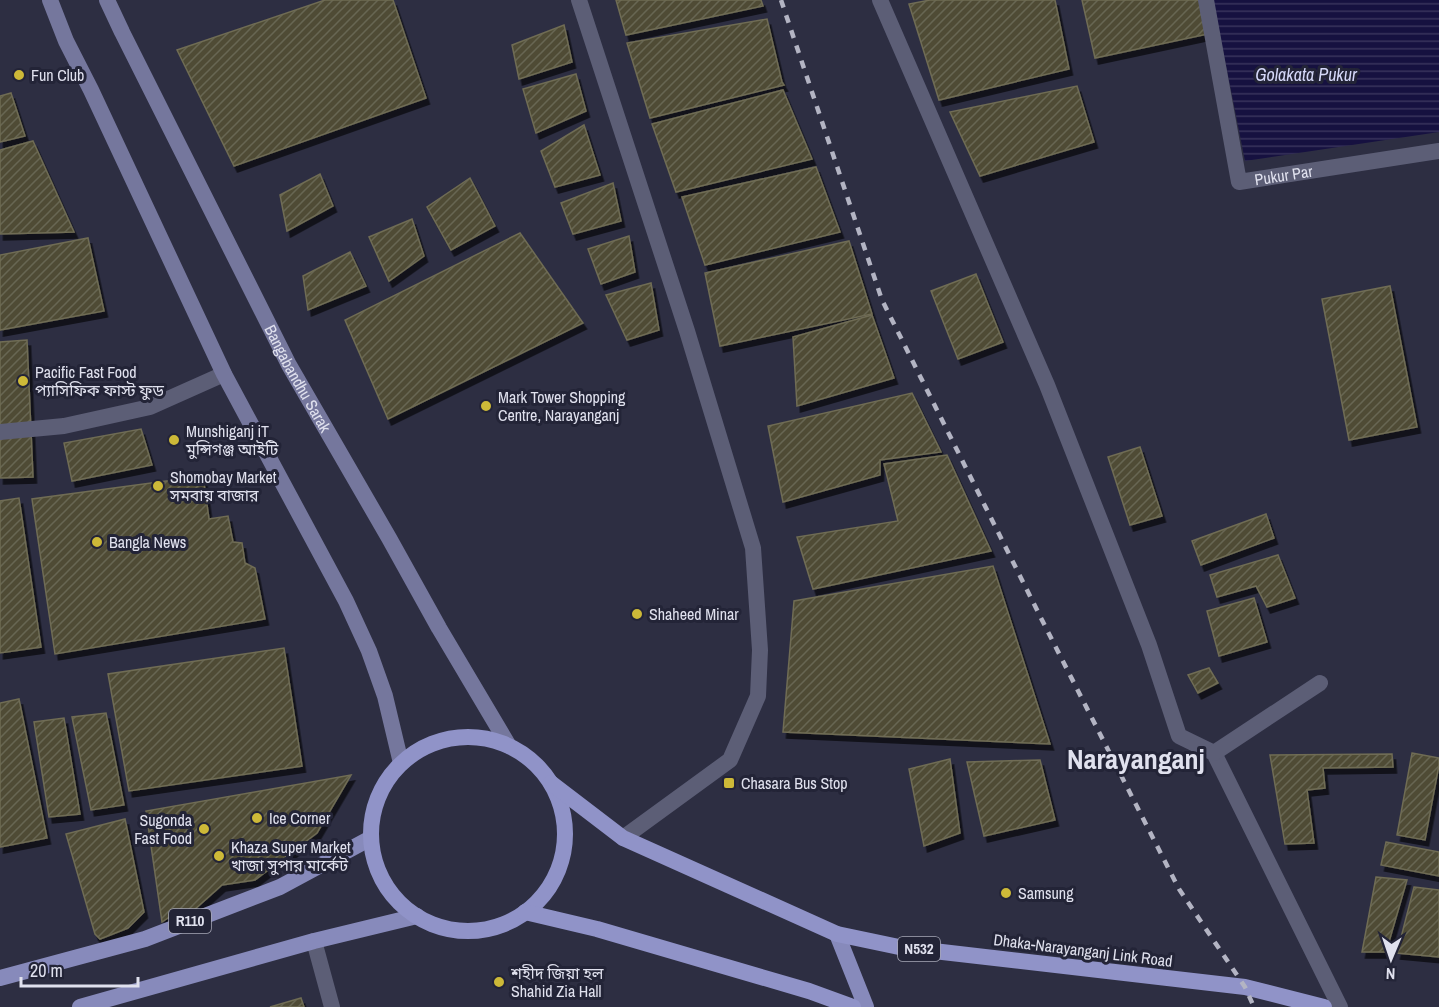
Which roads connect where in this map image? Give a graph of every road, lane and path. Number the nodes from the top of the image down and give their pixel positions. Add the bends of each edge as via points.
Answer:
1 (50, 0) edge
2 (108, 0) edge
3 (579, 0) edge
4 (880, 0) edge
5 (1206, 0) edge
6 (1439, 151) edge
7 (224, 374) junction
8 (0, 432) edge
9 (1320, 683) dead end
10 (509, 746) junction
11 (1214, 753) junction
12 (401, 763) junction
13 (551, 783) junction
14 (371, 838) junction
15 (623, 838) junction
16 (525, 912) junction
17 (417, 916) junction
18 (837, 934) junction
19 (314, 941) junction
20 (0, 978) edge
21 (809, 991) junction
22 (80, 1007) edge
23 (332, 1007) edge
24 (819, 1007) edge
25 (853, 1007) edge
26 (867, 1007) edge
27 (1324, 1007) edge
28 (1340, 1007) edge

1 - 7 main road
2 - 10 main road, Bangabandhu Sarak via 289,364
3 - 15 street via 753,548 760,650 758,696 730,760
4 - 11 street via 1047,385 1149,645 1179,736
5 - 6 street, Pukur Par via 1239,182
7 - 8 street via 150,407 64,426
7 - 12 main road via 369,651 385,696
9 - 11 street
10 - 12 highway via 487,738 464,736 420,749
10 - 13 highway via 533,761
11 - 28 street
12 - 14 highway via 377,797
13 - 15 highway, Dhaka-Narayanganj Link Road / N532
13 - 16 highway via 563,809 566,838 560,867 546,892
14 - 17 highway via 377,869 393,895
14 - 20 main road, R110 via 280,887 155,935
15 - 18 highway, Dhaka-Narayanganj Link Road / N532
16 - 17 highway via 500,926 471,931 442,928
16 - 21 highway
17 - 19 main road
18 - 26 main road
18 - 27 highway, Dhaka-Narayanganj Link Road / N532 via 899,947 1245,987
19 - 22 main road
19 - 23 street
21 - 24 main road
21 - 25 highway

